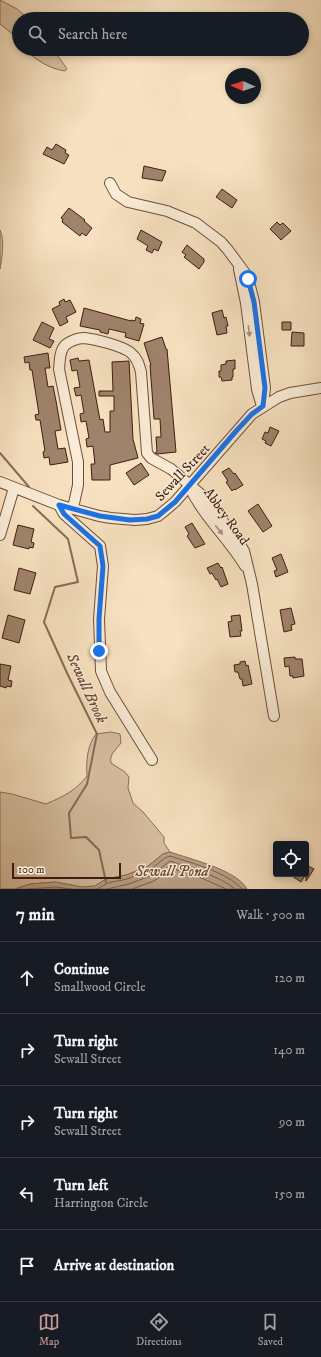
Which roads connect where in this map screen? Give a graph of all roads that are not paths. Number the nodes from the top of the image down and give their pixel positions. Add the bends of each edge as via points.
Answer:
1 (110, 183) dead end
2 (321, 388) edge
3 (263, 406) junction
4 (0, 482) edge
5 (190, 486) junction
6 (14, 488) junction
7 (59, 505) junction
8 (73, 508) junction
9 (0, 535) edge
10 (274, 716) dead end
11 (152, 760) dead end

1 - 3 street via 116,194 128,202 167,211 196,223 228,250 238,265 250,302 257,389
2 - 3 street, Sewall Street via 290,393
3 - 5 street, Sewall Street via 237,430
4 - 6 street, Sewall Street
5 - 8 street, Sewall Street via 158,516 147,519 100,516
5 - 8 street via 171,469 151,458 147,452 138,361 132,353 119,346 84,338 74,340 63,347 59,369 78,462 78,484
5 - 10 street, Abbey Road via 197,503 213,515 235,543 249,573
6 - 7 street, Sewall Street
6 - 9 street
7 - 8 street, Sewall Street
7 - 11 street via 64,514 100,546 103,566 99,619 101,671 110,692

